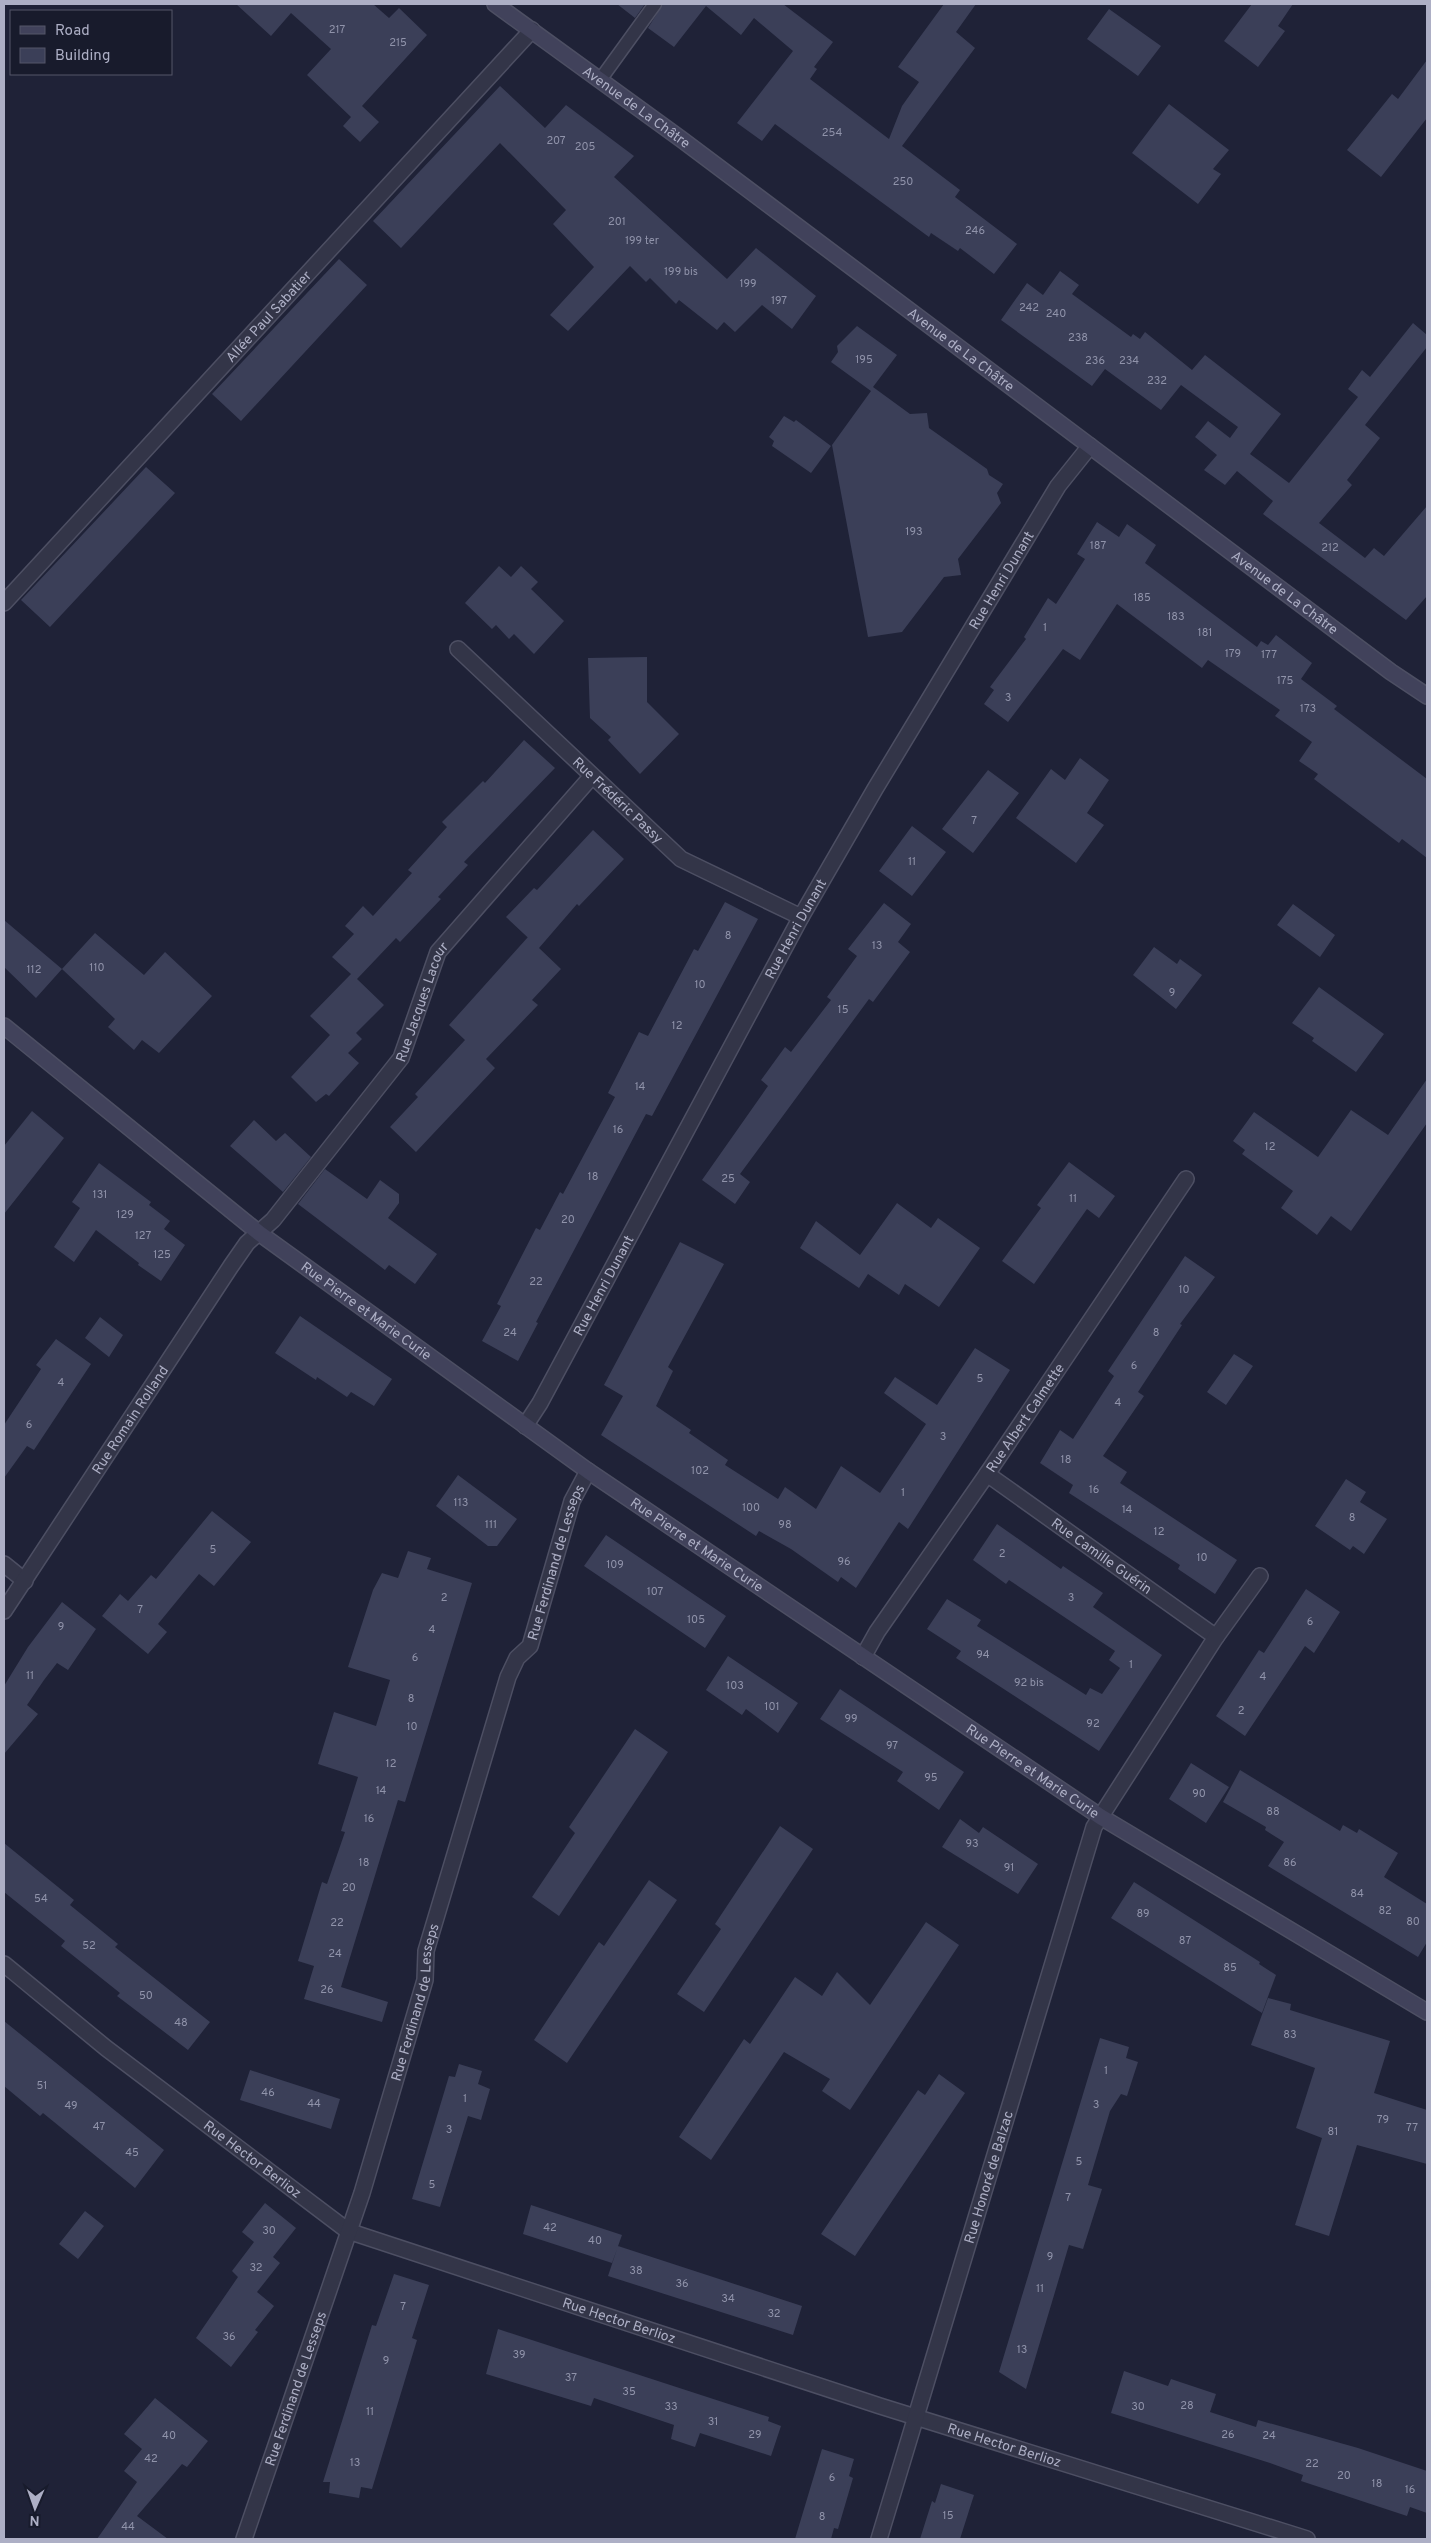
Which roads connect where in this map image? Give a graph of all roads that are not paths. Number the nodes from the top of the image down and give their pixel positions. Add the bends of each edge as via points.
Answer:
1 (495, 4) edge
2 (655, 4) edge
3 (532, 30) junction
4 (600, 80) junction
5 (1090, 446) junction
6 (4, 603) edge
7 (458, 648) dead end
8 (1427, 696) edge
9 (592, 776) junction
10 (801, 917) junction
11 (4, 1026) edge
12 (1186, 1179) dead end
13 (259, 1233) junction
14 (525, 1426) junction
15 (588, 1471) junction
16 (987, 1474) junction
17 (4, 1564) edge
18 (1260, 1576) dead end
19 (24, 1581) junction
20 (4, 1611) edge
21 (1216, 1637) junction
22 (863, 1657) junction
23 (1102, 1817) junction
24 (4, 1964) edge
25 (1427, 2012) edge
26 (348, 2231) junction
27 (915, 2416) junction
28 (244, 2539) edge
29 (879, 2539) edge
30 (1307, 2539) edge

1 - 3 street, Avenue de La Châtre
2 - 4 lane
3 - 4 street, Avenue de La Châtre
3 - 6 street, Allée Paul Sabatier
4 - 5 street, Avenue de La Châtre
5 - 8 street, Avenue de La Châtre
5 - 10 street, Rue Henri Dunant via 1058,486
7 - 9 street, Rue Frédéric Passy
9 - 10 street, Rue Frédéric Passy via 681,859
9 - 13 street, Rue Jacques Lacour via 438,952 401,1058 273,1220
10 - 14 street, Rue Henri Dunant
11 - 13 street, Rue Pierre et Marie Curie
12 - 16 street, Rue Albert Calmette
13 - 14 street, Rue Pierre et Marie Curie
13 - 19 street, Rue Romain Rolland via 231,1266
14 - 15 street, Rue Pierre et Marie Curie
15 - 22 street, Rue Pierre et Marie Curie
15 - 26 street, Rue Ferdinand de Lesseps via 572,1501 530,1646 517,1658 508,1677 426,1951 425,1980
16 - 21 street, Rue Camille Guérin
16 - 22 street, Rue Albert Calmette
17 - 19 street
18 - 21 street
19 - 20 street, Rue Romain Rolland
21 - 23 street
22 - 23 street, Rue Pierre et Marie Curie
23 - 25 street, Rue Pierre et Marie Curie
23 - 27 street, Rue Honoré de Balzac via 1094,1827 1083,1860
24 - 26 street, Rue Hector Berlioz via 106,2048
26 - 27 street, Rue Hector Berlioz
26 - 28 street, Rue Ferdinand de Lesseps
27 - 29 street, Rue Honoré de Balzac
27 - 30 street, Rue Hector Berlioz

